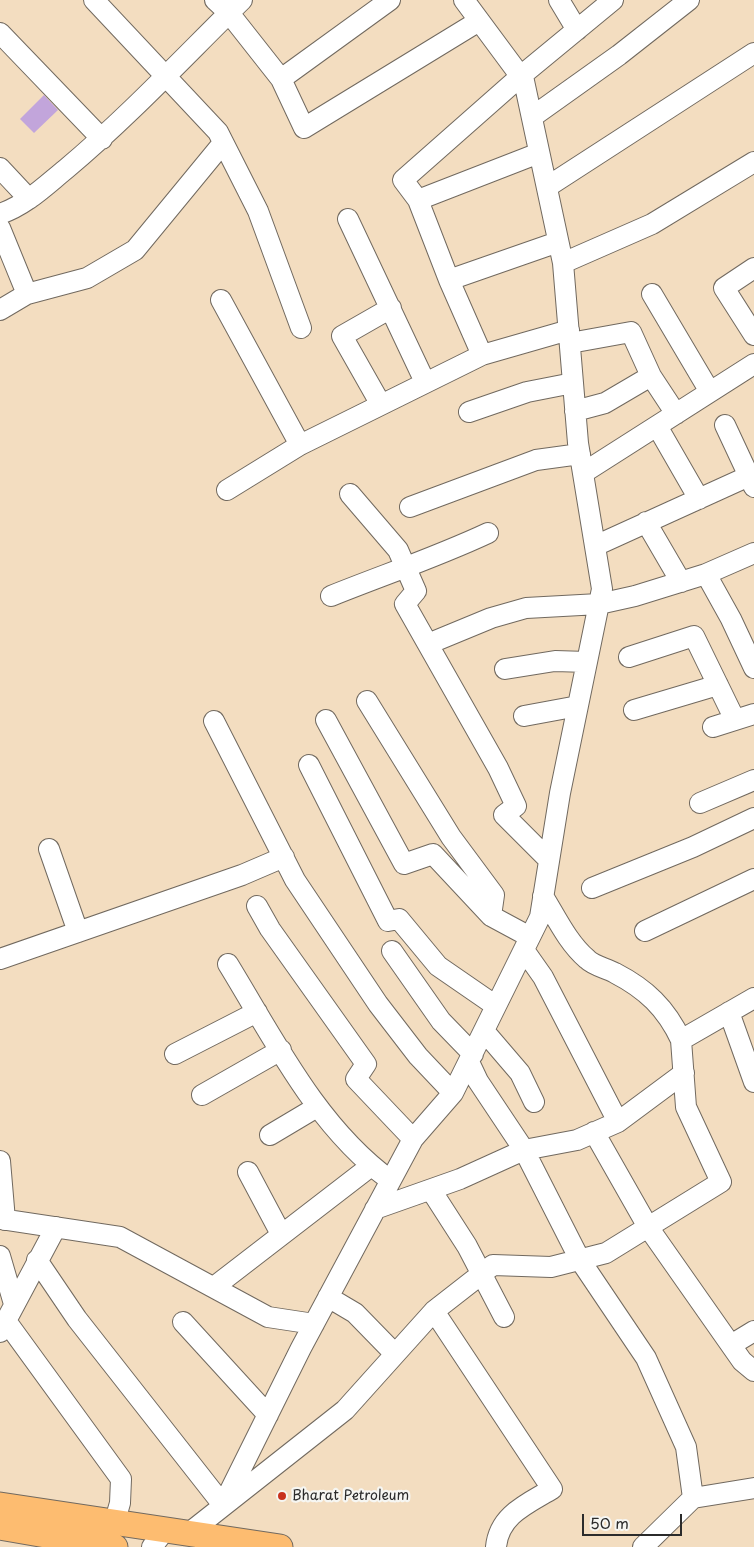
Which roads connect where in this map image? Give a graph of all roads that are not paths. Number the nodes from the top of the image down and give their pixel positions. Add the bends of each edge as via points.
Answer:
1 (94, 0) edge
2 (390, 0) edge
3 (464, 0) edge
4 (559, 0) edge
5 (613, 0) edge
6 (689, 0) edge
7 (229, 4) edge
8 (479, 21) junction
9 (577, 30) junction
10 (0, 34) edge
11 (754, 53) edge
12 (522, 75) junction
13 (166, 76) junction
14 (281, 79) junction
15 (532, 117) junction
16 (102, 140) junction
17 (223, 143) junction
18 (540, 153) junction
19 (754, 162) edge
20 (0, 168) edge
21 (547, 187) junction
22 (29, 200) junction
23 (418, 200) junction
24 (0, 214) edge
25 (348, 219) dead end
26 (0, 228) edge
27 (558, 242) junction
28 (563, 263) junction
29 (754, 268) edge
30 (449, 280) junction
31 (27, 294) junction
32 (652, 294) dead end
33 (221, 300) dead end
34 (391, 308) junction
35 (0, 310) edge
36 (301, 328) dead end
37 (754, 335) edge
38 (569, 337) junction
39 (482, 355) junction
40 (753, 368) edge
41 (651, 376) junction
42 (425, 382) junction
43 (573, 383) junction
44 (710, 392) junction
45 (380, 404) junction
46 (575, 411) junction
47 (469, 412) dead end
48 (676, 414) junction
49 (724, 425) dead end
50 (657, 426) junction
51 (300, 444) junction
52 (582, 464) junction
53 (751, 482) edge
54 (228, 490) dead end
55 (350, 494) dead end
56 (699, 499) junction
57 (410, 507) dead end
58 (646, 522) junction
59 (488, 533) dead end
60 (595, 546) junction
61 (754, 553) edge
62 (405, 566) junction
63 (706, 574) junction
64 (681, 582) junction
65 (331, 596) dead end
66 (599, 604) junction
67 (428, 644) junction
68 (629, 657) dead end
69 (587, 662) junction
70 (754, 668) edge
71 (505, 669) dead end
72 (718, 685) junction
73 (367, 701) dead end
74 (578, 706) junction
75 (634, 710) dead end
76 (524, 716) dead end
77 (744, 717) edge
78 (326, 720) dead end
79 (214, 721) dead end
80 (713, 726) dead end
81 (309, 765) dead end
82 (754, 780) edge
83 (700, 803) dead end
84 (754, 818) edge
85 (49, 849) dead end
86 (284, 857) junction
87 (549, 860) junction
88 (754, 879) edge
89 (592, 888) dead end
90 (543, 896) junction
91 (257, 906) dead end
92 (491, 916) junction
93 (645, 931) dead end
94 (78, 932) junction
95 (527, 943) junction
96 (392, 951) dead end
97 (0, 959) edge
98 (228, 964) dead end
99 (754, 998) edge
100 (496, 1006) junction
101 (258, 1012) junction
102 (729, 1012) junction
103 (484, 1032) junction
104 (681, 1040) junction
105 (281, 1050) junction
106 (175, 1054) dead end
107 (471, 1058) junction
108 (684, 1073) junction
109 (754, 1082) edge
110 (453, 1093) junction
111 (202, 1096) dead end
112 (534, 1102) dead end
113 (317, 1107) junction
114 (618, 1122) junction
115 (594, 1132) junction
116 (270, 1135) dead end
117 (413, 1139) junction
118 (524, 1150) junction
119 (0, 1161) edge
120 (371, 1166) junction
121 (248, 1172) dead end
122 (390, 1180) junction
123 (431, 1190) junction
124 (374, 1209) junction
125 (3, 1220) edge
126 (56, 1227) junction
127 (648, 1227) junction
128 (281, 1234) junction
129 (0, 1256) edge
130 (37, 1260) junction
131 (580, 1260) junction
132 (482, 1274) junction
133 (214, 1287) junction
134 (328, 1297) junction
135 (434, 1311) junction
136 (504, 1317) dead end
137 (7, 1319) edge
138 (183, 1322) dead end
139 (314, 1324) junction
140 (754, 1331) edge
141 (731, 1345) junction
142 (395, 1354) junction
143 (754, 1371) edge
144 (268, 1415) junction
145 (754, 1488) edge
146 (693, 1498) junction
147 (0, 1505) edge
148 (223, 1506) junction
149 (0, 1527) edge
150 (115, 1535) edge
151 (168, 1537) edge
152 (280, 1547) edge
153 (496, 1547) edge
154 (643, 1547) edge

1 - 13 street
2 - 14 street
3 - 8 street
4 - 9 street
5 - 9 street
6 - 15 street
7 - 13 street
7 - 14 street
8 - 12 street
8 - 14 street via 304,128
9 - 12 street
10 - 16 street
11 - 21 street
12 - 15 street
12 - 23 street via 403,180
13 - 16 street
13 - 17 street via 218,132
15 - 18 street
16 - 22 street
17 - 31 street via 134,250 87,278
17 - 36 street via 258,211
18 - 21 street
18 - 23 street
19 - 28 street via 652,224
20 - 22 street
21 - 27 street
22 - 24 street
23 - 30 street
25 - 34 street
26 - 31 street
27 - 28 street
27 - 30 street
28 - 38 street
29 - 37 street via 724,288
30 - 39 street
31 - 35 street
32 - 44 street
33 - 51 street
34 - 42 street
34 - 45 street via 342,336
38 - 39 street
38 - 41 street via 631,332
38 - 43 street
39 - 42 street
40 - 44 street
41 - 46 street via 605,402
41 - 48 street
42 - 45 street
43 - 46 street
43 - 47 street via 527,392
44 - 48 street
45 - 51 street
46 - 52 street
48 - 50 street
49 - 53 street
50 - 52 street
50 - 56 street
51 - 54 street
52 - 57 street via 536,460
52 - 60 street
53 - 56 street
55 - 62 street via 398,550
56 - 58 street
58 - 60 street
58 - 64 street
59 - 62 street via 436,557
60 - 66 street via 602,589
61 - 63 street
62 - 65 street
62 - 67 street via 416,591 405,604
63 - 64 street
63 - 70 street
64 - 66 street
66 - 67 street via 526,608 491,618
66 - 69 street
67 - 87 street via 516,806 504,815
68 - 72 street via 694,636
69 - 71 street via 555,661
69 - 74 street
72 - 75 street
72 - 77 street
73 - 92 street via 451,837 494,895
74 - 76 street
74 - 87 street
77 - 80 street
78 - 92 street via 404,864 433,854
79 - 86 street
81 - 100 street via 388,921 399,919 438,966
82 - 83 street
84 - 89 street
85 - 94 street
86 - 94 street via 242,875
86 - 110 street via 295,880 378,1004 418,1056
87 - 90 street
88 - 93 street
90 - 95 street via 540,917
90 - 104 street via 573,944 588,960 616,973 656,1001 672,1020
91 - 117 street via 366,1064 356,1079
92 - 95 street
94 - 97 street
95 - 100 street
95 - 114 street
96 - 107 street
98 - 101 street
99 - 102 street
100 - 103 street
101 - 105 street
101 - 106 street
102 - 104 street
102 - 109 street
103 - 107 street
103 - 112 street via 520,1073
104 - 108 street
105 - 111 street
105 - 113 street
107 - 110 street
107 - 118 street via 478,1081
108 - 114 street
108 - 127 street via 686,1107 721,1182
110 - 117 street
113 - 116 street
113 - 120 street
114 - 115 street
115 - 118 street via 577,1140
115 - 127 street
117 - 122 street
118 - 123 street
118 - 131 street
119 - 125 street
120 - 122 street
120 - 128 street
121 - 128 street
122 - 124 street
123 - 124 street
123 - 132 street
124 - 134 street
125 - 126 street
126 - 130 street
126 - 133 street via 120,1237
127 - 131 street via 606,1253
127 - 141 street
128 - 133 street
129 - 137 street
130 - 137 street
130 - 148 street via 77,1319
131 - 132 street via 551,1268 493,1265
131 - 146 street via 646,1358 686,1447
132 - 135 street
132 - 136 street
133 - 139 street via 268,1317
134 - 139 street
134 - 142 street via 355,1313
135 - 142 street
135 - 153 street via 552,1489 511,1514 497,1534
137 - 150 street via 121,1479
138 - 144 street
139 - 144 street
140 - 141 street
141 - 143 street
142 - 148 street via 345,1410
144 - 148 street
145 - 146 street
146 - 154 street
147 - 150 main road
148 - 151 street
149 - 150 main road
150 - 151 main road
151 - 152 main road

